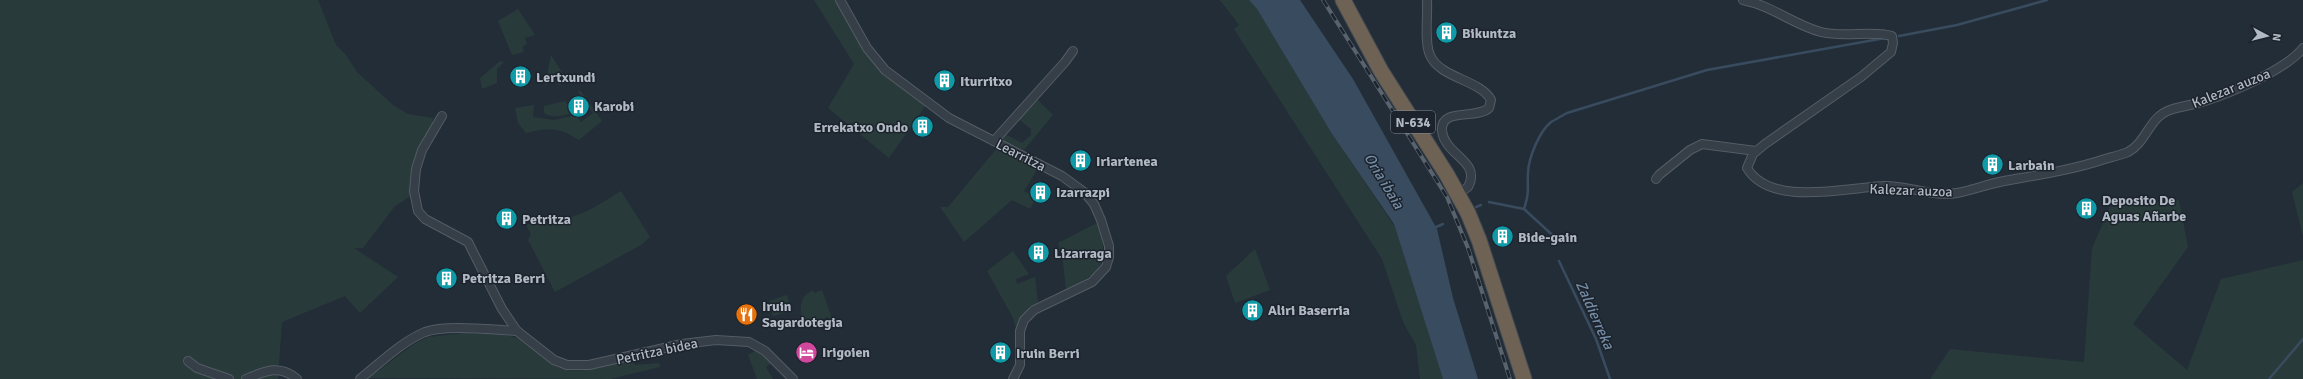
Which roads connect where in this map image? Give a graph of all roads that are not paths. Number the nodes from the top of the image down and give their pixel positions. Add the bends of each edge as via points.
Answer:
1 (840, 0) edge
2 (1343, 0) edge
3 (1348, 0) edge
4 (1427, 0) edge
5 (1743, 0) edge
6 (1361, 33) junction
7 (2303, 48) edge
8 (1073, 51) dead end
9 (442, 116) dead end
10 (994, 141) junction
11 (1756, 151) junction
12 (1656, 179) dead end
13 (1458, 194) junction
14 (517, 331) junction
15 (188, 361) dead end
16 (229, 379) edge
17 (246, 379) edge
18 (297, 379) edge
19 (360, 379) edge
20 (793, 379) edge
21 (1013, 379) edge
22 (1524, 379) edge

1 - 10 street, Learritza via 867,48 885,70 949,118
2 - 6 highway, N-634
3 - 6 highway, N-634
4 - 13 street via 1428,49 1432,60 1482,91 1491,100 1489,108 1482,113 1452,115 1442,125 1448,147 1465,162 1471,174 1468,188
5 - 11 street, Kalezar auzoa via 1762,4 1797,24 1821,32 1846,35 1884,34 1892,36 1894,43 1891,52 1861,77
6 - 13 highway, N-634 via 1387,82
7 - 11 street, Kalezar auzoa via 2287,63 2269,74 2207,101 2170,110 2156,117 2140,143 2128,152 2077,168 1979,186 1958,193 1943,194 1885,186 1835,192 1787,190 1753,177 1747,168
8 - 10 street
9 - 14 street, Petritza bidea via 422,150 416,169 415,202 418,211 425,219 468,242 502,309
10 - 21 street, Learritza via 1062,176 1084,192 1094,204 1109,246 1109,257 1101,275 1092,282 1034,310 1024,320 1020,331 1020,365
11 - 12 street via 1702,144 1690,150
13 - 22 highway, N-634 via 1476,231
14 - 19 street via 426,331 411,339
14 - 20 street, Petritza bidea via 554,360 567,365 589,365 682,344 716,340 749,342 765,351
15 - 16 street via 197,368
17 - 18 street via 281,369

